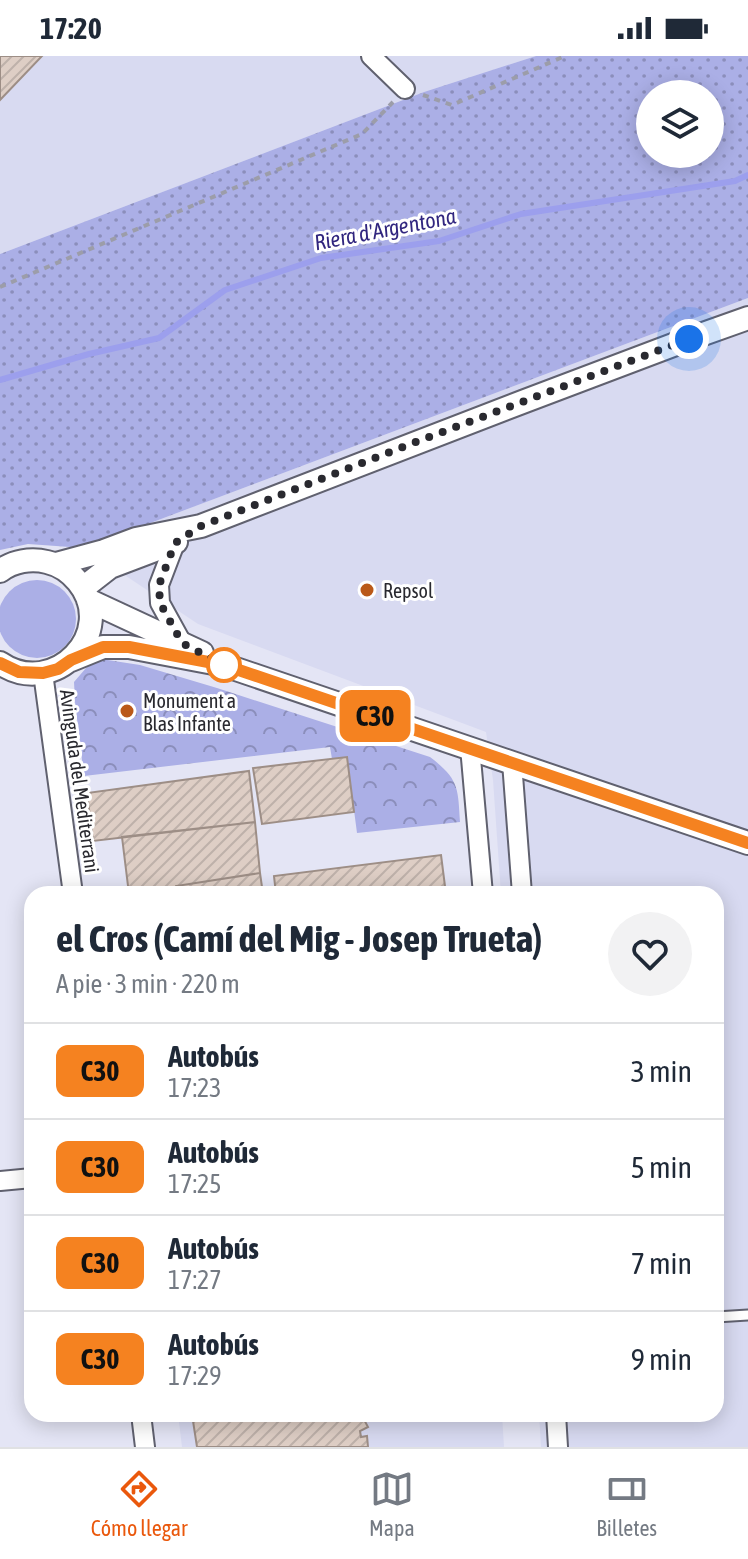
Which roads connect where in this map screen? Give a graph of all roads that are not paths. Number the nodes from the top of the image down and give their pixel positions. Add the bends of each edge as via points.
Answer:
1 (371, 56) edge
2 (405, 89) road end
3 (748, 318) edge
4 (201, 526) junction
5 (175, 543) junction
6 (56, 564) junction
7 (0, 571) edge
8 (85, 594) junction
9 (182, 643) junction
10 (71, 660) junction
11 (0, 663) edge
12 (224, 665) junction
13 (43, 673) junction
14 (470, 747) junction
15 (512, 762) junction
16 (748, 843) edge
17 (72, 886) edge
18 (482, 886) edge
19 (521, 886) edge
20 (24, 1179) edge
21 (0, 1181) edge
22 (748, 1315) edge
23 (724, 1316) edge
24 (142, 1422) edge
25 (556, 1422) edge
26 (145, 1447) edge
27 (558, 1447) edge

1 - 2 street
3 - 4 street
4 - 5 street
4 - 6 street
5 - 8 street via 110,567
5 - 9 street via 159,585 160,603
6 - 7 street via 22,561
6 - 8 street
8 - 9 street
8 - 10 street via 90,622 85,643
9 - 12 street
10 - 12 street via 103,647 129,647
10 - 13 street
11 - 13 street via 19,672
12 - 14 street
13 - 17 street, Avinguda del Mediterrani
14 - 15 street
14 - 18 street
15 - 16 street
15 - 19 street
20 - 21 street
22 - 23 lane
24 - 26 street
25 - 27 street

